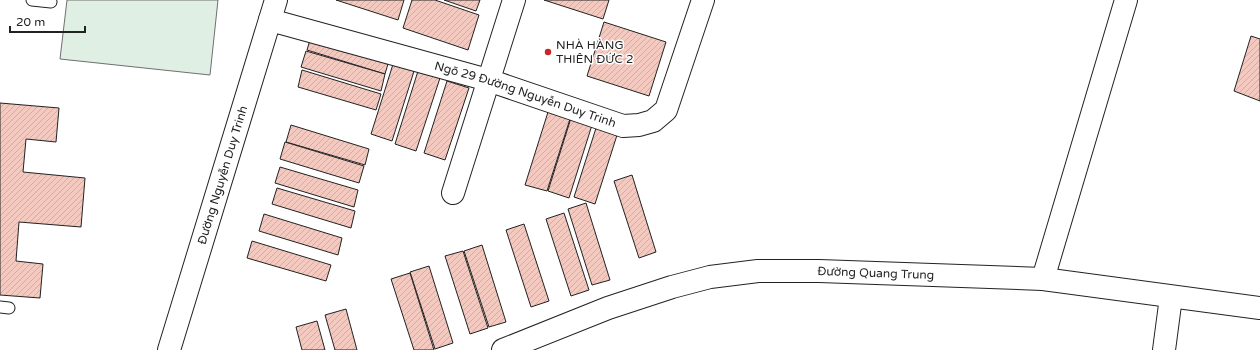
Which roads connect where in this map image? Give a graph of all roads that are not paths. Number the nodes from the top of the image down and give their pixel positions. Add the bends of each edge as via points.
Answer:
1 (32, 0) edge
2 (514, 0) edge
3 (703, 0) edge
4 (1126, 0) edge
5 (51, 2) dead end
6 (273, 10) edge
7 (488, 80) junction
8 (453, 193) dead end
9 (1044, 279) junction
10 (1171, 297) junction
11 (1260, 308) edge
12 (168, 350) edge
13 (503, 350) edge
14 (1164, 350) edge

1 - 5 lane
2 - 7 street
3 - 7 street, Ngõ 29 Đường Nguyễn Duy Trinh via 666,110 653,121 623,126
4 - 9 street
6 - 7 street, Ngõ 29 Đường Nguyễn Duy Trinh
6 - 12 street, Đường Nguyễn Duy Trinh
7 - 8 street
9 - 10 street, Đường Quang Trung
9 - 13 street, Đường Quang Trung via 819,271 758,271 710,277 672,286 608,308
10 - 11 street, Đường Quang Trung
10 - 14 street

